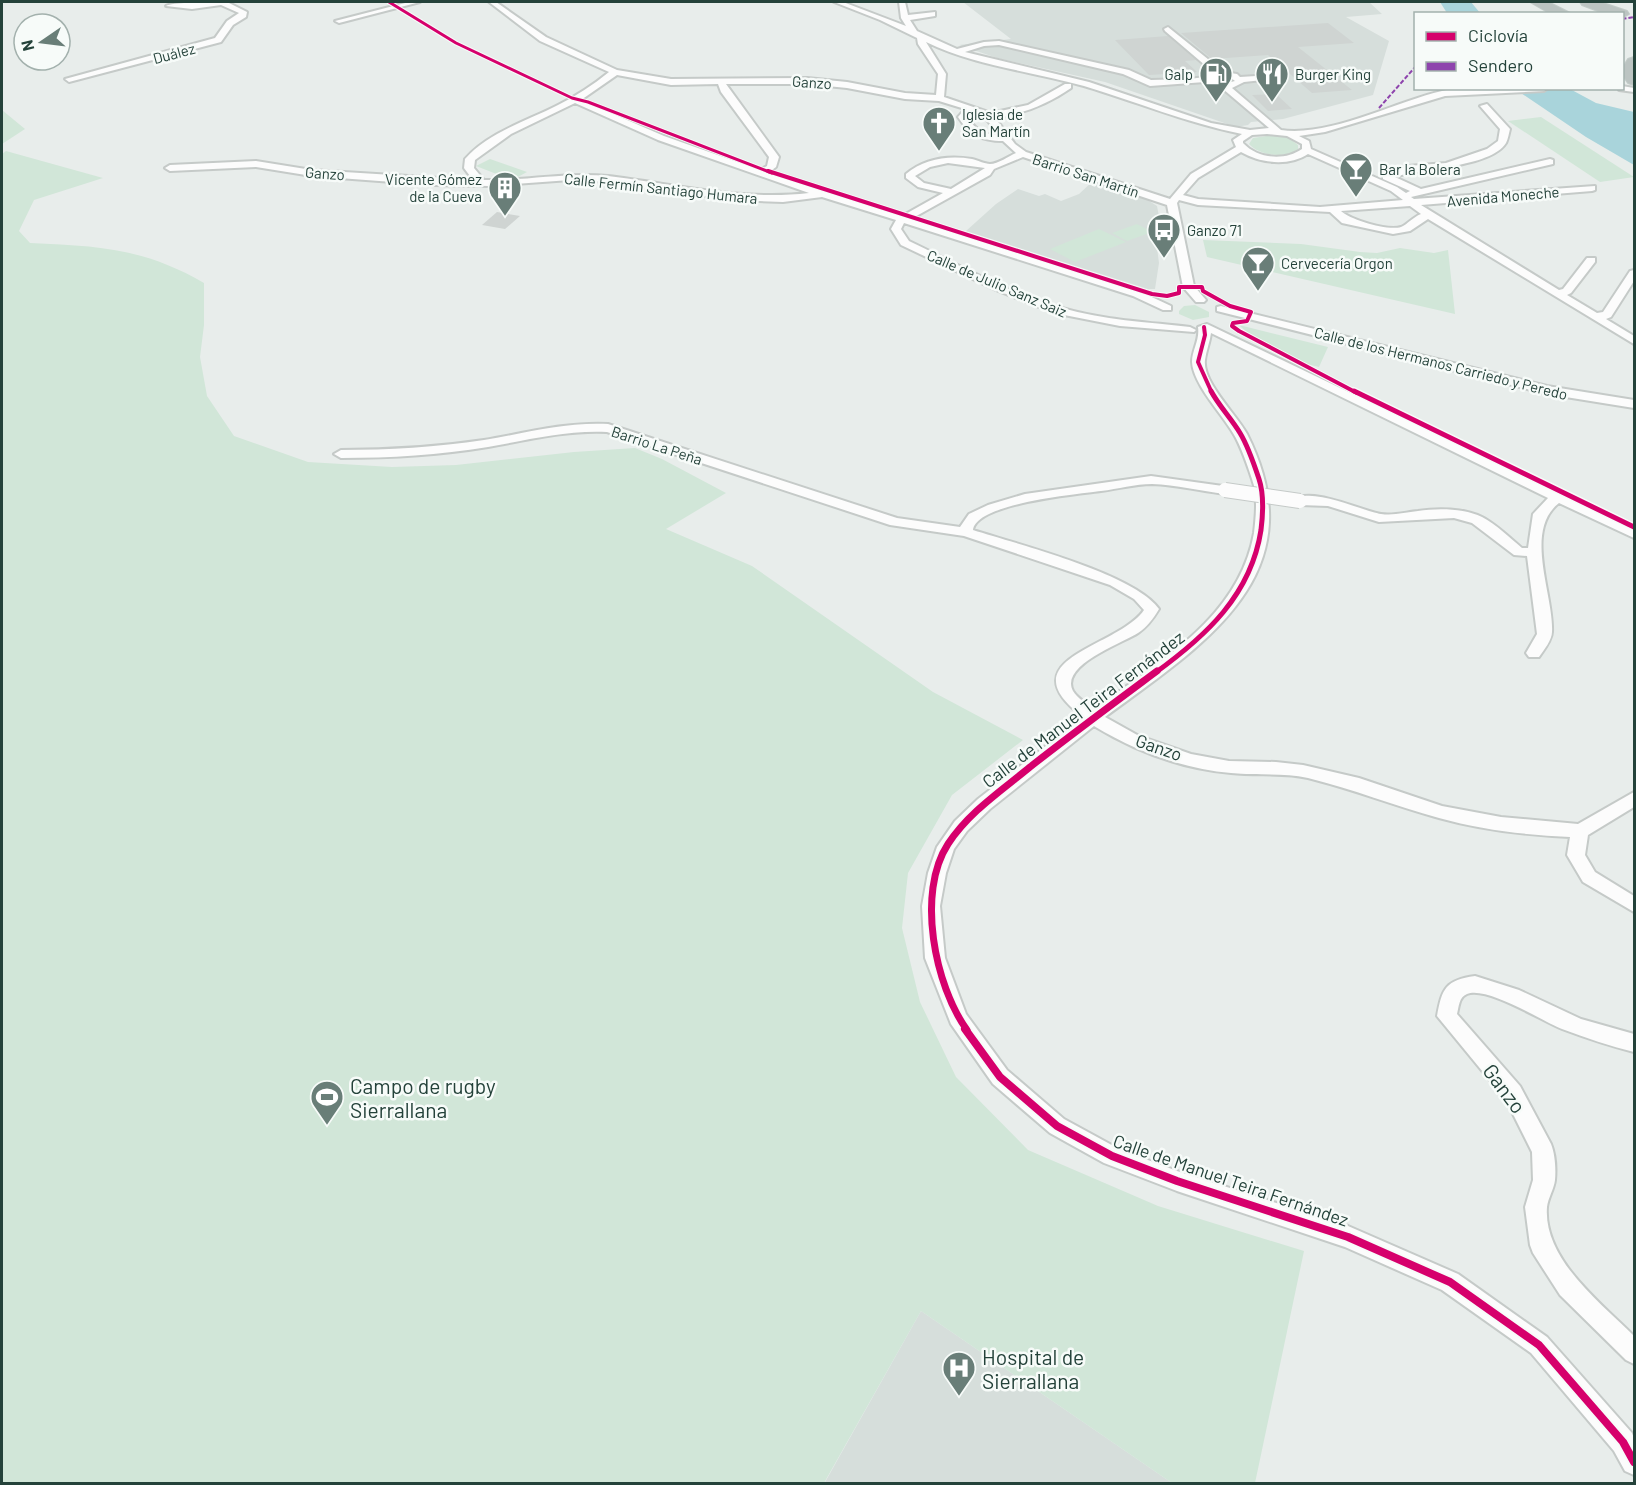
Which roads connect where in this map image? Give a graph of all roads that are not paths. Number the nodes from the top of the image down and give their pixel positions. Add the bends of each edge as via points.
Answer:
1 (223, 2) edge
2 (416, 2) edge
3 (492, 2) edge
4 (837, 2) edge
5 (902, 2) edge
6 (1564, 2) edge
7 (1587, 2) edge
8 (1530, 3) edge
9 (392, 4) edge
10 (170, 6) dead end
11 (1559, 12) edge
12 (1588, 12) edge
13 (1612, 12) edge
14 (932, 14) dead end
15 (904, 17) junction
16 (883, 18) junction
17 (1627, 18) edge
18 (339, 21) dead end
19 (1168, 29) dead end
20 (1635, 33) edge
21 (917, 34) junction
22 (956, 52) junction
23 (1204, 62) junction
24 (615, 72) junction
25 (1221, 74) junction
26 (1267, 77) dead end
27 (69, 79) dead end
28 (1210, 79) junction
29 (1237, 80) junction
30 (721, 81) junction
31 (1068, 86) dead end
32 (1224, 86) junction
33 (1487, 90) edge
34 (940, 98) junction
35 (1241, 99) junction
36 (575, 100) junction
37 (1484, 105) dead end
38 (971, 108) junction
39 (990, 116) junction
40 (1261, 120) junction
41 (1209, 125) junction
42 (1322, 130) junction
43 (1253, 132) junction
44 (1278, 132) junction
45 (1290, 135) junction
46 (1006, 138) junction
47 (1303, 140) junction
48 (1240, 144) junction
49 (1304, 153) junction
50 (1023, 154) junction
51 (1261, 156) junction
52 (1222, 160) junction
53 (1550, 162) dead end
54 (991, 166) junction
55 (170, 168) dead end
56 (1428, 169) junction
57 (761, 174) junction
58 (481, 183) junction
59 (1451, 184) junction
60 (1592, 188) dead end
61 (951, 192) junction
62 (1420, 192) junction
63 (822, 194) junction
64 (1403, 195) junction
65 (1176, 196) junction
66 (1473, 198) junction
67 (1384, 205) junction
68 (1332, 209) junction
69 (1419, 210) junction
70 (901, 220) junction
71 (1591, 260) dead end
72 (1635, 273) edge
73 (1189, 287) junction
74 (1560, 294) junction
75 (1200, 300) junction
76 (1175, 303) junction
77 (1596, 317) junction
78 (1215, 321) junction
79 (1189, 328) junction
80 (1236, 341) junction
81 (1635, 341) edge
82 (1201, 347) junction
83 (1260, 351) junction
84 (1635, 404) edge
85 (341, 454) dead end
86 (1557, 497) junction
87 (966, 531) junction
88 (1635, 534) edge
89 (1534, 552) junction
90 (1534, 653) dead end
91 (1093, 718) junction
92 (1635, 798) edge
93 (1580, 831) junction
94 (1635, 904) edge
95 (1635, 1043) edge
96 (1635, 1352) edge
97 (1635, 1462) edge

1 - 10 street, Duález
1 - 27 street, Duález via 243,15 230,23 218,40
2 - 9 street
3 - 24 street, Ganzo via 564,50
4 - 16 street
5 - 15 street
6 - 12 highway
7 - 13 highway
8 - 11 highway
9 - 18 street
14 - 15 street
15 - 16 street
15 - 21 street
16 - 21 street
17 - 20 highway
19 - 23 street
21 - 22 street
21 - 34 street via 942,74
22 - 28 street via 999,43 1126,72 1150,83
22 - 41 street via 1096,87
23 - 25 street
23 - 28 street
24 - 30 street, Ganzo via 671,82
24 - 36 street
25 - 28 street
25 - 29 street
26 - 29 street
28 - 32 street
29 - 32 street
29 - 35 street
30 - 34 street, Ganzo via 807,81
30 - 57 street via 774,157 771,167
31 - 39 street via 1037,105
32 - 35 street
33 - 42 street via 1438,94
34 - 38 street
35 - 40 street
36 - 57 street, Calle Fermín Santiago Humara via 660,138
36 - 58 street via 519,126 478,151 470,159 470,168
37 - 56 street, Avenida Moneche via 1504,129 1502,142 1469,160
38 - 39 street
38 - 46 street via 962,117 975,134 988,139
39 - 46 street, Barrio San Martín
40 - 43 street via 1260,127
40 - 44 street
41 - 43 street
41 - 48 street
42 - 45 street
42 - 47 street
43 - 44 street
43 - 48 street
44 - 45 street
45 - 47 street
46 - 50 street, Barrio San Martín
47 - 49 street via 1308,145
48 - 51 street
48 - 52 street
49 - 51 street, Avenida Moneche via 1279,159
49 - 64 street, Avenida Moneche
50 - 54 street, Barrio San Martín
50 - 65 street, Barrio San Martín via 1150,195
51 - 52 street
52 - 65 street via 1186,181
53 - 59 street, Avenida Moneche
54 - 61 street, Barrio San Martín via 987,173
54 - 61 street, Barrio San Martín via 974,161 942,162 909,176 921,185
55 - 58 street, Ganzo via 256,164 312,173
56 - 59 street, Avenida Moneche
56 - 62 street, Avenida Moneche via 1408,169 1386,177
57 - 63 street, Calle Fermín Santiago Humara
58 - 63 street, Calle Fermín Santiago Humara via 582,178 759,198
59 - 62 street, Avenida Moneche
59 - 66 street
60 - 66 street, Avenida Moneche
61 - 70 street, Barrio San Martín
62 - 64 street, Avenida Moneche
63 - 70 street, Calle Fermín Santiago Humara
64 - 67 street, Avenida Moneche
64 - 69 street, Avenida Moneche
65 - 68 street, Barrio San Martín via 1213,204
65 - 73 street
66 - 69 street, Avenida Moneche
67 - 68 street, Avenida Moneche
67 - 69 street, Avenida Moneche
68 - 69 street via 1346,221 1394,231 1406,229 1419,218
69 - 74 street, Avenida Moneche
70 - 76 street, Calle Fermín Santiago Humara
70 - 79 street, Calle de Julio Sanz Saiz via 896,229 905,243 1058,311 1120,323
71 - 74 street via 1568,291
72 - 77 street via 1607,315
73 - 75 street
73 - 76 street
74 - 77 street, Avenida Moneche
75 - 76 street
75 - 78 street
76 - 79 street via 1169,315
77 - 81 street, Avenida Moneche
78 - 79 street, Calle de los Hermanos Carriedo y Peredo
78 - 80 street
78 - 82 street, Calle de Manuel Teira Fernández
78 - 83 street
78 - 84 street, Calle de los Hermanos Carriedo y Peredo via 1249,316 1532,386
79 - 82 street, Calle de Manuel Teira Fernández
80 - 82 street
80 - 83 street
82 - 91 street, Calle de Manuel Teira Fernández via 1198,362 1202,374 1240,433 1260,482 1263,516 1255,558 1226,611 1189,648
83 - 86 street
85 - 87 street, Barrio La Peña via 457,448 568,428 608,428 895,522
86 - 88 street
86 - 89 street via 1542,510
87 - 89 street, bridge via 974,517 1025,498 1151,480 1329,502 1379,518 1465,516 1477,520 1519,552
87 - 91 street, Barrio La Peña via 1115,582 1148,603 1152,609 1149,618 1079,659 1066,671 1063,682 1069,698
89 - 90 street via 1545,634
91 - 93 street, Ganzo via 1174,755 1229,766 1292,769 1342,780 1425,808 1533,828
91 - 97 street, Calle de Manuel Teira Fernández via 961,826 946,847 937,873 931,906 935,958 958,1018 1000,1077 1057,1126 1113,1156 1348,1237 1450,1282 1539,1345 1623,1442
92 - 93 street
93 - 94 street via 1576,855 1589,877
95 - 96 street, Ganzo via 1557,1018 1482,984 1463,987 1447,1002 1447,1016 1513,1093 1543,1151 1544,1180 1536,1207 1541,1245 1569,1287

